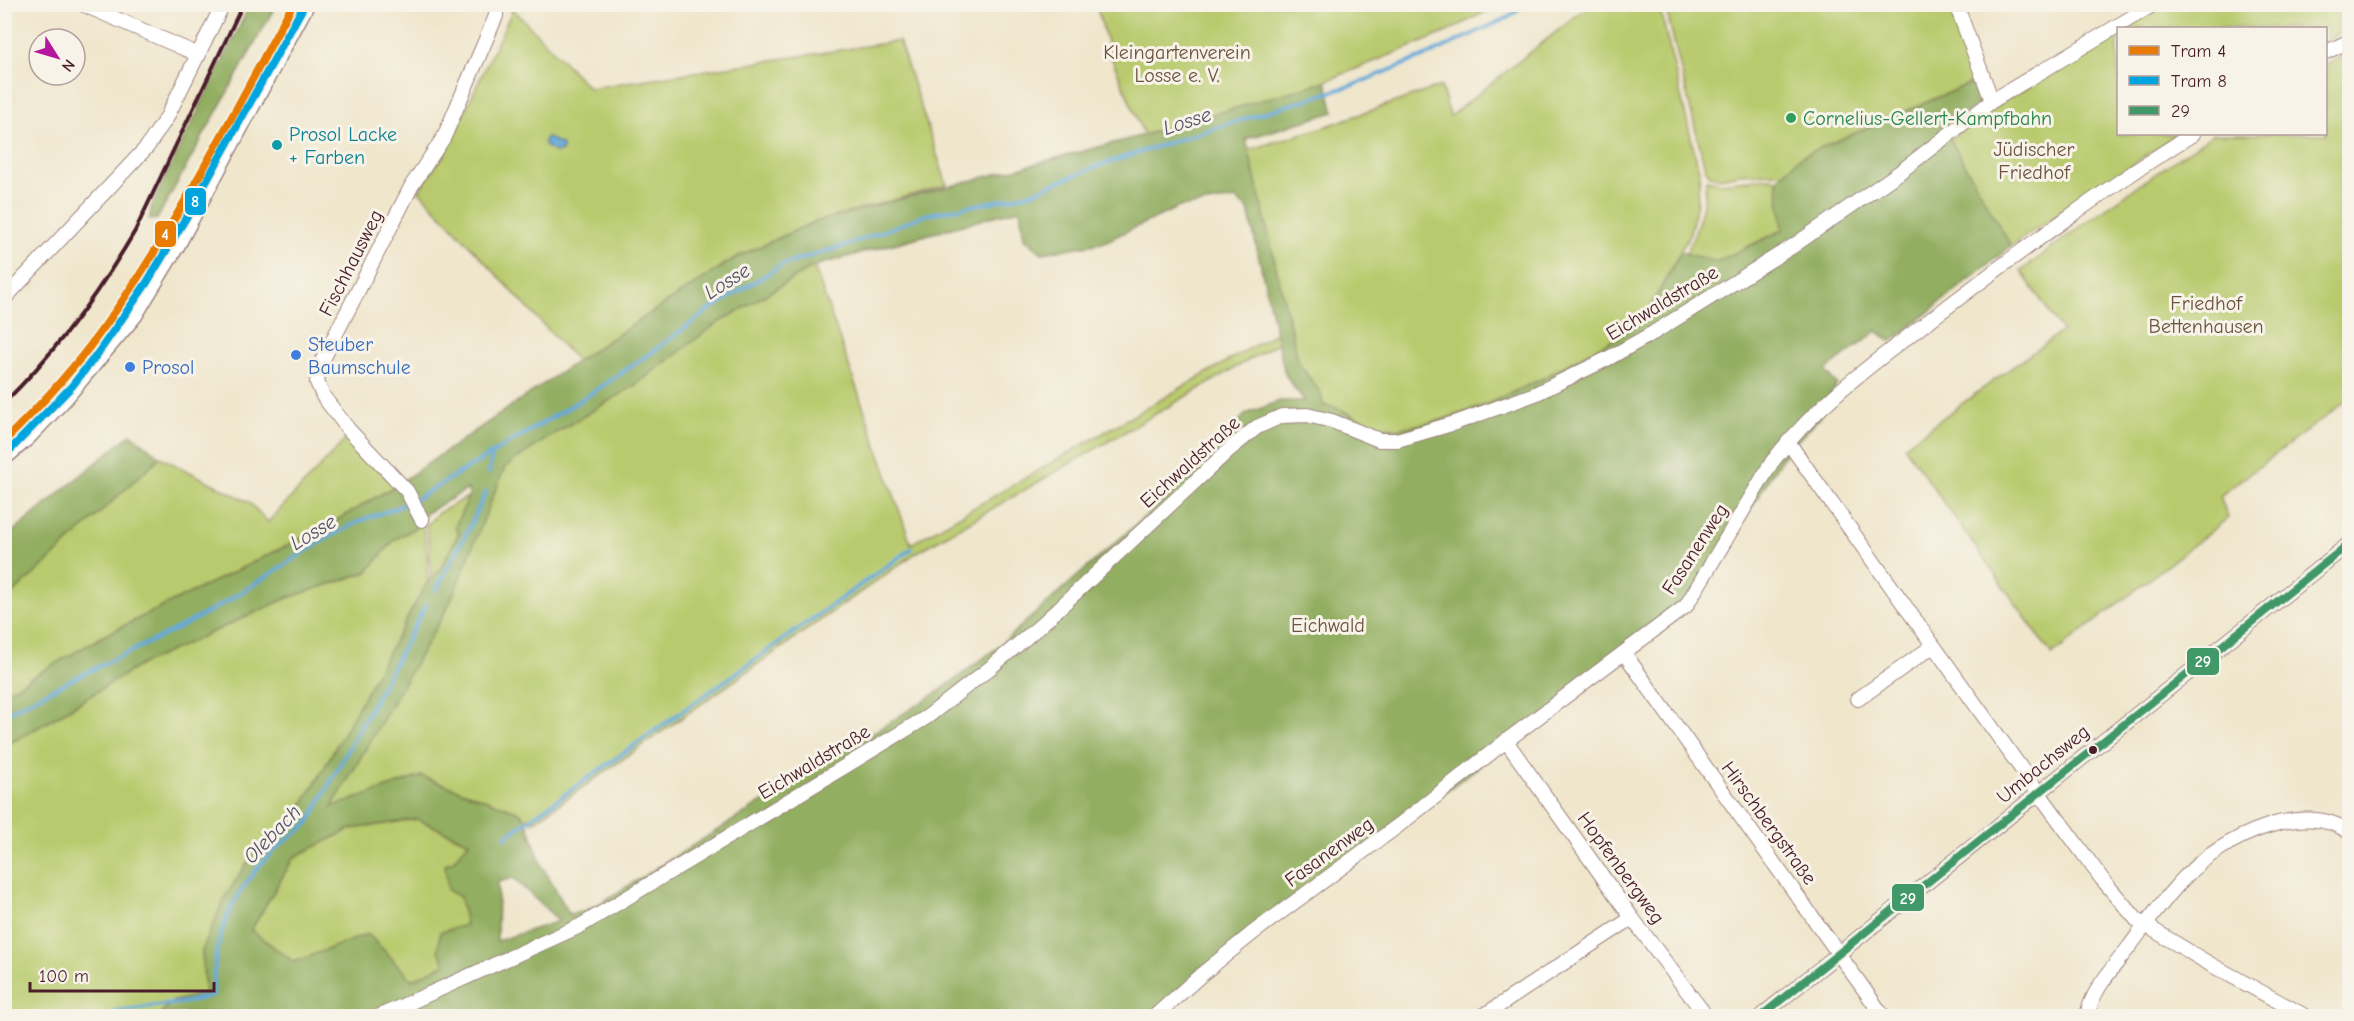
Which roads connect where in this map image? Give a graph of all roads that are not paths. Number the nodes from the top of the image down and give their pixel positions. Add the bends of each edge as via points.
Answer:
1 (82, 4) edge
2 (223, 4) edge
3 (305, 4) edge
4 (496, 4) edge
5 (1956, 4) edge
6 (2154, 4) edge
7 (2349, 40) edge
8 (2327, 51) edge
9 (199, 56) junction
10 (1992, 101) junction
11 (2192, 135) edge
12 (4, 299) edge
13 (1788, 442) junction
14 (4, 456) edge
15 (422, 520) dead end
16 (2349, 543) edge
17 (1933, 646) junction
18 (1624, 653) junction
19 (1858, 699) dead end
20 (1506, 741) junction
21 (2038, 792) junction
22 (2349, 833) edge
23 (1632, 918) junction
24 (2145, 926) junction
25 (1839, 954) junction
26 (380, 1017) edge
27 (1155, 1017) edge
28 (1483, 1017) edge
29 (1706, 1017) edge
30 (1761, 1017) edge
31 (1882, 1017) edge
32 (2087, 1017) edge
33 (2305, 1017) edge

1 - 9 street
2 - 9 street
3 - 14 main road via 176,244 133,315 64,397
4 - 15 street, Fischhausweg via 496,16 444,137 412,185 320,365 317,382 349,430 407,491
5 - 10 street
6 - 10 street, Eichwaldstraße
7 - 8 street
9 - 12 street via 147,147
10 - 26 street, Eichwaldstraße via 1900,172 1793,246 1653,333 1535,394 1397,440 1379,440 1307,414 1282,416 1257,427 1041,624 927,717 580,926
11 - 13 street, Fasanenweg via 2016,254 1855,377
13 - 17 street
13 - 18 street, Fasanenweg via 1757,486 1686,606
16 - 21 street, Umbachsweg
17 - 19 street
17 - 21 street
18 - 20 street, Fasanenweg
18 - 25 street, Hirschbergstraße
20 - 23 street, Hopfenbergweg
20 - 27 street, Fasanenweg via 1254,932
21 - 24 street via 2102,879
21 - 25 street, Umbachsweg
22 - 24 street via 2333,823 2309,819 2288,821 2252,833 2213,852 2186,875
23 - 28 street
23 - 29 street, Hopfenbergweg
24 - 32 street via 2097,990
24 - 33 street
25 - 30 street, Umbachsweg
25 - 31 street, Hirschbergstraße

